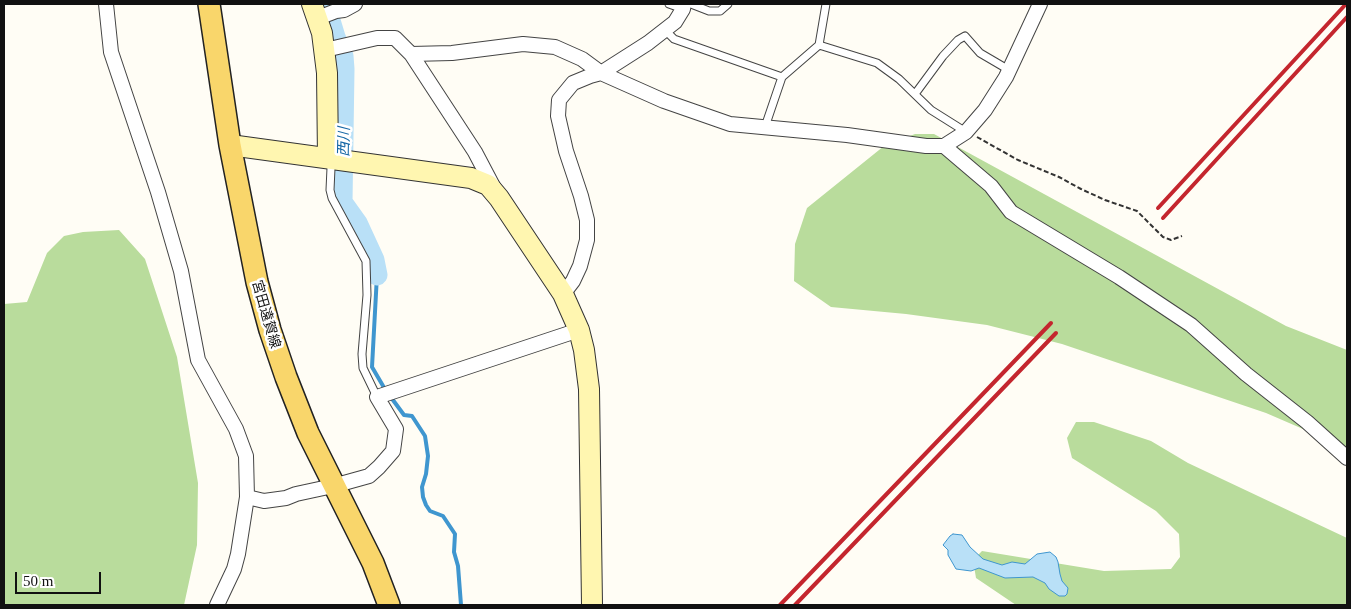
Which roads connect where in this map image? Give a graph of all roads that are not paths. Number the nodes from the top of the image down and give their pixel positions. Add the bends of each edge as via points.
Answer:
1 (106, 4) edge
2 (209, 4) edge
3 (355, 4) edge
4 (669, 4) edge
5 (728, 4) edge
6 (826, 4) edge
7 (1040, 4) edge
8 (686, 5) edge
9 (315, 11) edge
10 (665, 30) junction
11 (819, 45) junction
12 (325, 50) junction
13 (411, 54) junction
14 (1009, 70) junction
15 (601, 73) junction
16 (782, 77) junction
17 (915, 94) junction
18 (766, 127) junction
19 (966, 132) junction
20 (230, 145) junction
21 (944, 146) junction
22 (328, 158) junction
23 (499, 198) junction
24 (563, 294) junction
25 (579, 330) junction
26 (377, 396) junction
27 (1347, 458) edge
28 (334, 486) junction
29 (247, 497) junction
30 (217, 605) edge
31 (389, 605) edge
32 (592, 605) edge

1 - 29 street via 111,52 181,271 198,360 236,429 246,456
2 - 20 main road, 宮田遠賀線
3 - 9 street via 344,10
4 - 8 lane
5 - 8 lane via 720,11
6 - 11 lane
7 - 14 street
8 - 10 street via 675,22
9 - 12 street
10 - 15 street
10 - 16 lane via 674,39
11 - 16 lane
11 - 17 lane via 876,63
12 - 13 street via 377,38 395,38
12 - 22 street
13 - 15 street via 452,53 523,44 555,46
13 - 23 street via 475,152
14 - 17 lane via 980,53 965,36 943,56
14 - 19 street via 985,110
15 - 18 street via 664,102 730,124
15 - 24 street via 573,84 559,100 558,116 566,151 587,220 587,240 580,266
16 - 18 lane
17 - 19 lane via 931,110
18 - 21 street
19 - 21 street
20 - 22 street
20 - 28 main road, 宮田遠賀線 via 257,282 270,330 308,433
21 - 27 street via 991,186 1011,212 1191,325
22 - 23 street via 471,178 488,185
22 - 26 lane via 332,198 366,261 363,368
23 - 24 street
24 - 25 street
25 - 26 street
25 - 32 street via 587,366
26 - 28 street via 396,429 393,451 369,476
28 - 29 street via 264,501
28 - 31 main road, 宮田遠賀線 via 373,563
29 - 30 street via 234,569

